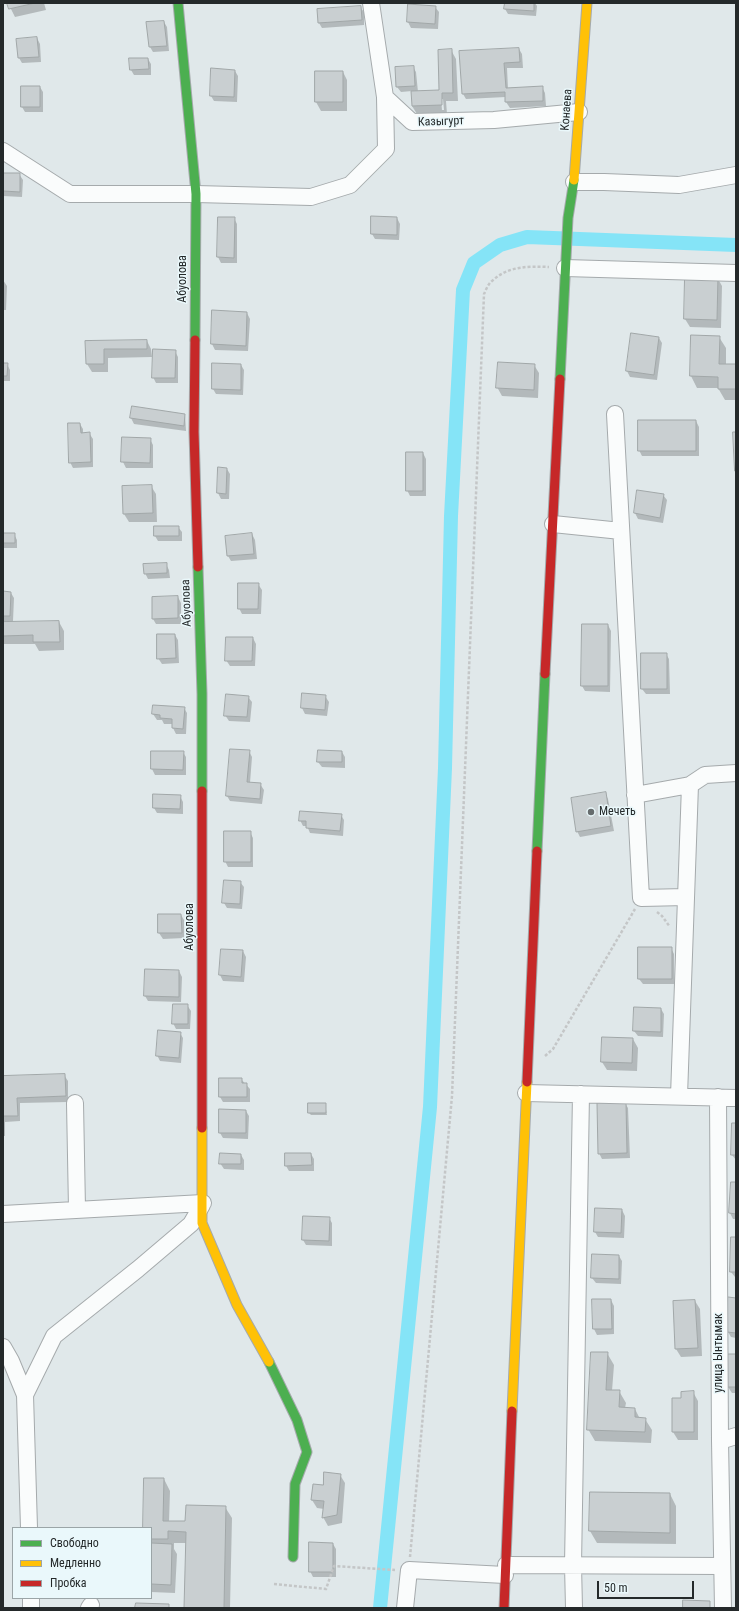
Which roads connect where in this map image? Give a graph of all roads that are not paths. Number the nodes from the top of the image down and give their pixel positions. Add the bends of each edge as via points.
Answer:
1 (178, 3) edge
2 (371, 3) edge
3 (587, 3) edge
4 (385, 98) junction
5 (579, 112) junction
6 (3, 151) edge
7 (736, 175) edge
8 (574, 182) junction
9 (196, 194) junction
10 (565, 260) junction
11 (736, 273) edge
12 (615, 414) dead end
13 (553, 524) junction
14 (621, 531) junction
15 (736, 773) edge
16 (690, 785) junction
17 (635, 795) junction
18 (686, 897) junction
19 (526, 1093) junction
20 (581, 1094) junction
21 (679, 1096) junction
22 (718, 1097) junction
23 (736, 1098) edge
24 (75, 1103) dead end
25 (203, 1203) junction
26 (77, 1209) junction
27 (3, 1214) edge
28 (3, 1347) edge
29 (25, 1395) junction
30 (736, 1436) edge
31 (720, 1440) junction
32 (29, 1527) edge
33 (293, 1556) dead end
34 (573, 1565) junction
35 (722, 1566) junction
36 (505, 1570) junction
37 (405, 1608) edge
38 (504, 1608) edge
39 (574, 1608) edge
40 (723, 1608) edge

1 - 9 main road, Абуолова
2 - 4 street
3 - 5 main road, Конаева
4 - 5 street, Казыгурт via 412,122 494,120
4 - 9 street via 386,149 350,185 311,198
5 - 8 main road, Конаева
6 - 9 street via 70,194
7 - 8 street via 680,185
8 - 10 main road, Конаева
9 - 25 main road, Абуолова via 194,432 202,694
10 - 11 street
10 - 13 main road, Конаева
12 - 14 street
13 - 14 street
13 - 19 main road, Конаева
14 - 17 street
15 - 16 street via 705,775
16 - 17 street
16 - 18 street
17 - 18 street via 641,898
18 - 21 street
19 - 20 street
19 - 36 main road, Конаева
20 - 21 street
20 - 34 street
21 - 22 street
22 - 23 street
22 - 31 street, улица Ынтымак
24 - 26 street
25 - 26 street
25 - 29 street via 191,1224 54,1336
25 - 33 main road, Абуолова via 202,1223 237,1305 272,1366 297,1420 307,1452 295,1484
26 - 27 street
28 - 29 street
29 - 32 street
30 - 31 street
31 - 35 street, улица Ынтымак
34 - 35 street
34 - 36 street
34 - 39 street
35 - 40 street, улица Ынтымак
36 - 37 street via 404,1570
36 - 38 main road, Конаева

